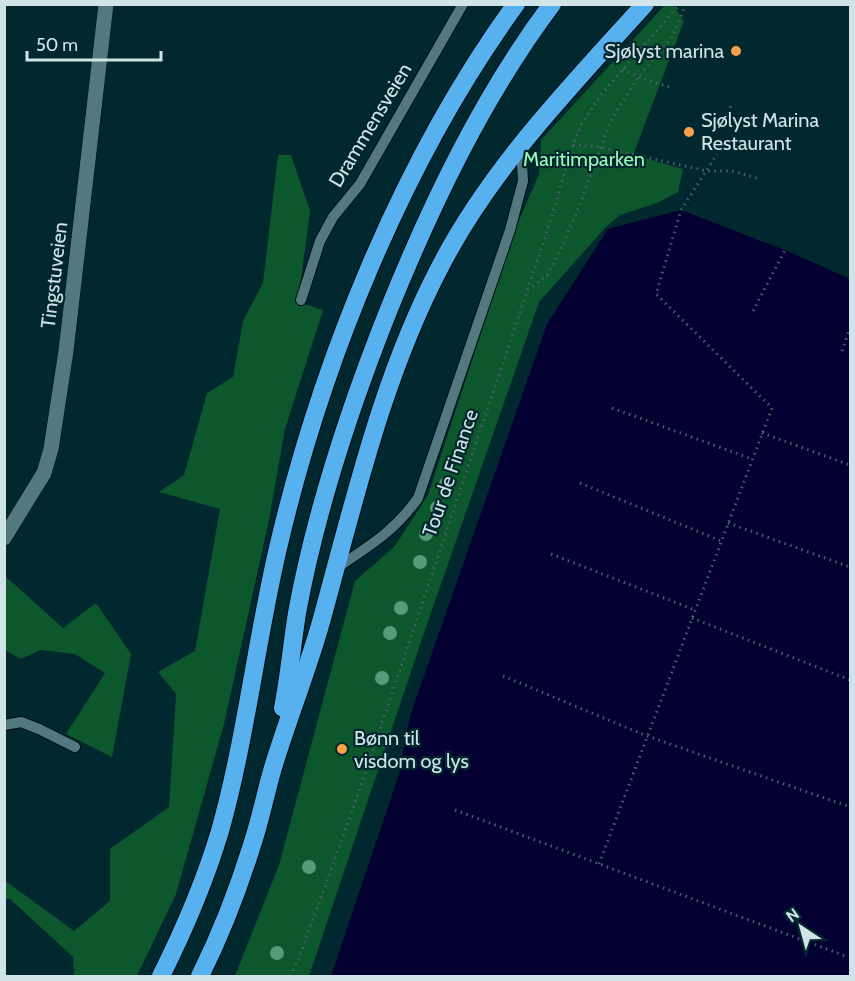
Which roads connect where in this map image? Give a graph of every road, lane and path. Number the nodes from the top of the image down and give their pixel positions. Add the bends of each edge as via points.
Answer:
1 (106, 4) edge
2 (463, 4) edge
3 (500, 4) edge
4 (516, 4) edge
5 (552, 4) edge
6 (645, 4) edge
7 (680, 4) edge
8 (686, 4) edge
9 (478, 58) junction
10 (623, 69) junction
11 (638, 77) junction
12 (673, 88) dead end
13 (731, 105) dead end
14 (726, 124) dead end
15 (573, 144) junction
16 (521, 145) junction
17 (600, 147) junction
18 (717, 154) dead end
19 (706, 171) junction
20 (757, 178) dead end
21 (785, 250) dead end
22 (527, 292) junction
23 (301, 300) dead end
24 (753, 311) dead end
25 (850, 328) edge
26 (842, 351) dead end
27 (612, 408) dead end
28 (762, 433) junction
29 (752, 459) junction
30 (850, 465) edge
31 (580, 483) dead end
32 (728, 523) junction
33 (4, 538) edge
34 (721, 541) junction
35 (551, 554) dead end
36 (850, 567) edge
37 (335, 569) junction
38 (695, 610) junction
39 (692, 618) junction
40 (503, 676) dead end
41 (850, 680) edge
42 (4, 725) edge
43 (647, 736) junction
44 (75, 747) dead end
45 (272, 772) junction
46 (850, 807) edge
47 (455, 810) dead end
48 (599, 864) junction
49 (848, 957) dead end
50 (161, 976) edge
51 (200, 976) edge
52 (290, 976) edge

1 - 33 street, Tingstuveien via 51,449 45,473
2 - 23 lane, Drammensveien via 360,184 333,217 320,241
3 - 9 highway
4 - 9 highway
5 - 45 highway via 505,75 448,177 415,243 370,356 316,531 297,613
6 - 16 highway
7 - 10 path, Tour de Finance
8 - 11 path via 673,36
9 - 50 highway via 381,243 326,385 277,550 219,834
10 - 11 path
10 - 15 path, Tour de Finance via 590,109
11 - 12 path
11 - 17 path via 610,122
13 - 14 path
15 - 17 path
15 - 22 path, Tour de Finance
16 - 37 highway via 456,237 421,307 383,404
16 - 37 lane via 523,181 510,230 418,498 386,535
17 - 19 path
17 - 22 path via 560,251 547,275
18 - 19 path
19 - 20 path via 732,171
19 - 28 path via 681,210 656,294 772,408
21 - 24 path
22 - 52 path, Tour de Finance via 353,809
25 - 26 path
27 - 29 path
28 - 29 path
28 - 30 path
29 - 32 path
31 - 34 path
32 - 34 path
32 - 36 path
34 - 38 path
35 - 38 path
37 - 45 highway
38 - 39 path
39 - 41 path
39 - 43 path
40 - 43 path
42 - 44 lane via 21,722
43 - 46 path
43 - 48 path
45 - 51 highway via 240,883
47 - 48 path
48 - 49 path

